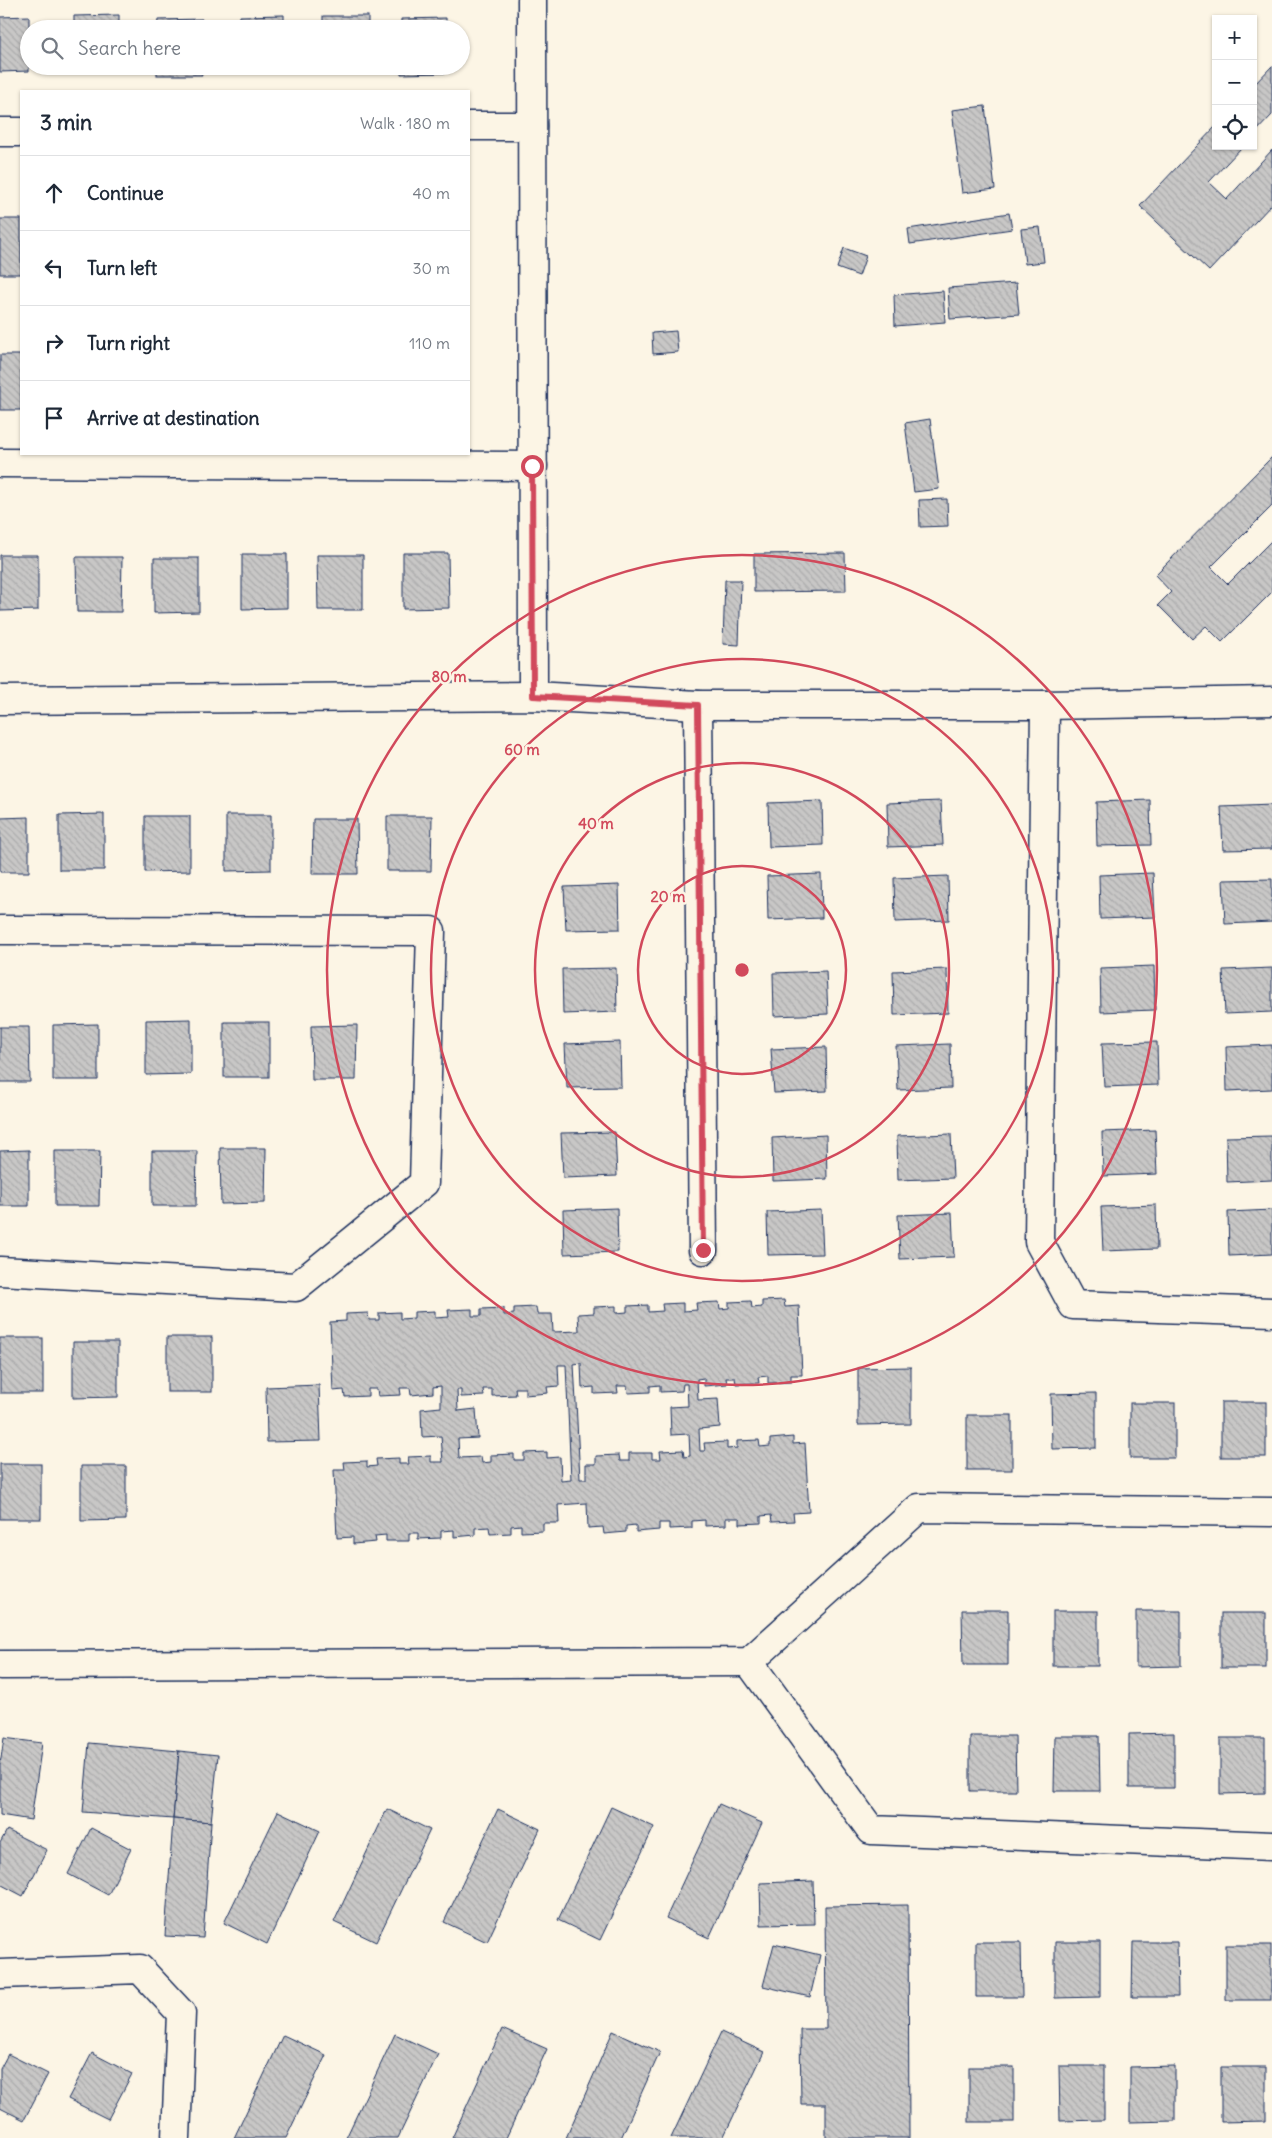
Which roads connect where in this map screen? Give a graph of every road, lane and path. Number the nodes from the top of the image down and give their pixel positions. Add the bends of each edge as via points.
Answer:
1 (532, 0) edge
2 (470, 126) edge
3 (532, 126) junction
4 (0, 132) edge
5 (20, 132) edge
6 (0, 463) edge
7 (532, 466) junction
8 (533, 696) junction
9 (0, 700) edge
10 (1272, 700) edge
11 (698, 705) junction
12 (1045, 705) junction
13 (0, 930) edge
14 (703, 1250) dead end
15 (0, 1271) edge
16 (1272, 1312) edge
17 (1272, 1512) edge
18 (749, 1662) junction
19 (0, 1665) edge
20 (1272, 1846) edge
21 (0, 1974) edge
22 (176, 2138) edge

1 - 3 street
2 - 3 street
3 - 7 street
4 - 5 street
6 - 7 street
7 - 8 street
8 - 9 street
8 - 11 street
10 - 12 street
11 - 12 street
11 - 14 street
12 - 16 street via 1038,1242 1073,1305
13 - 15 street via 431,931 424,1183 296,1287
17 - 18 street via 919,1508
18 - 19 street
18 - 20 street via 871,1830
21 - 22 street via 140,1969 181,2013

